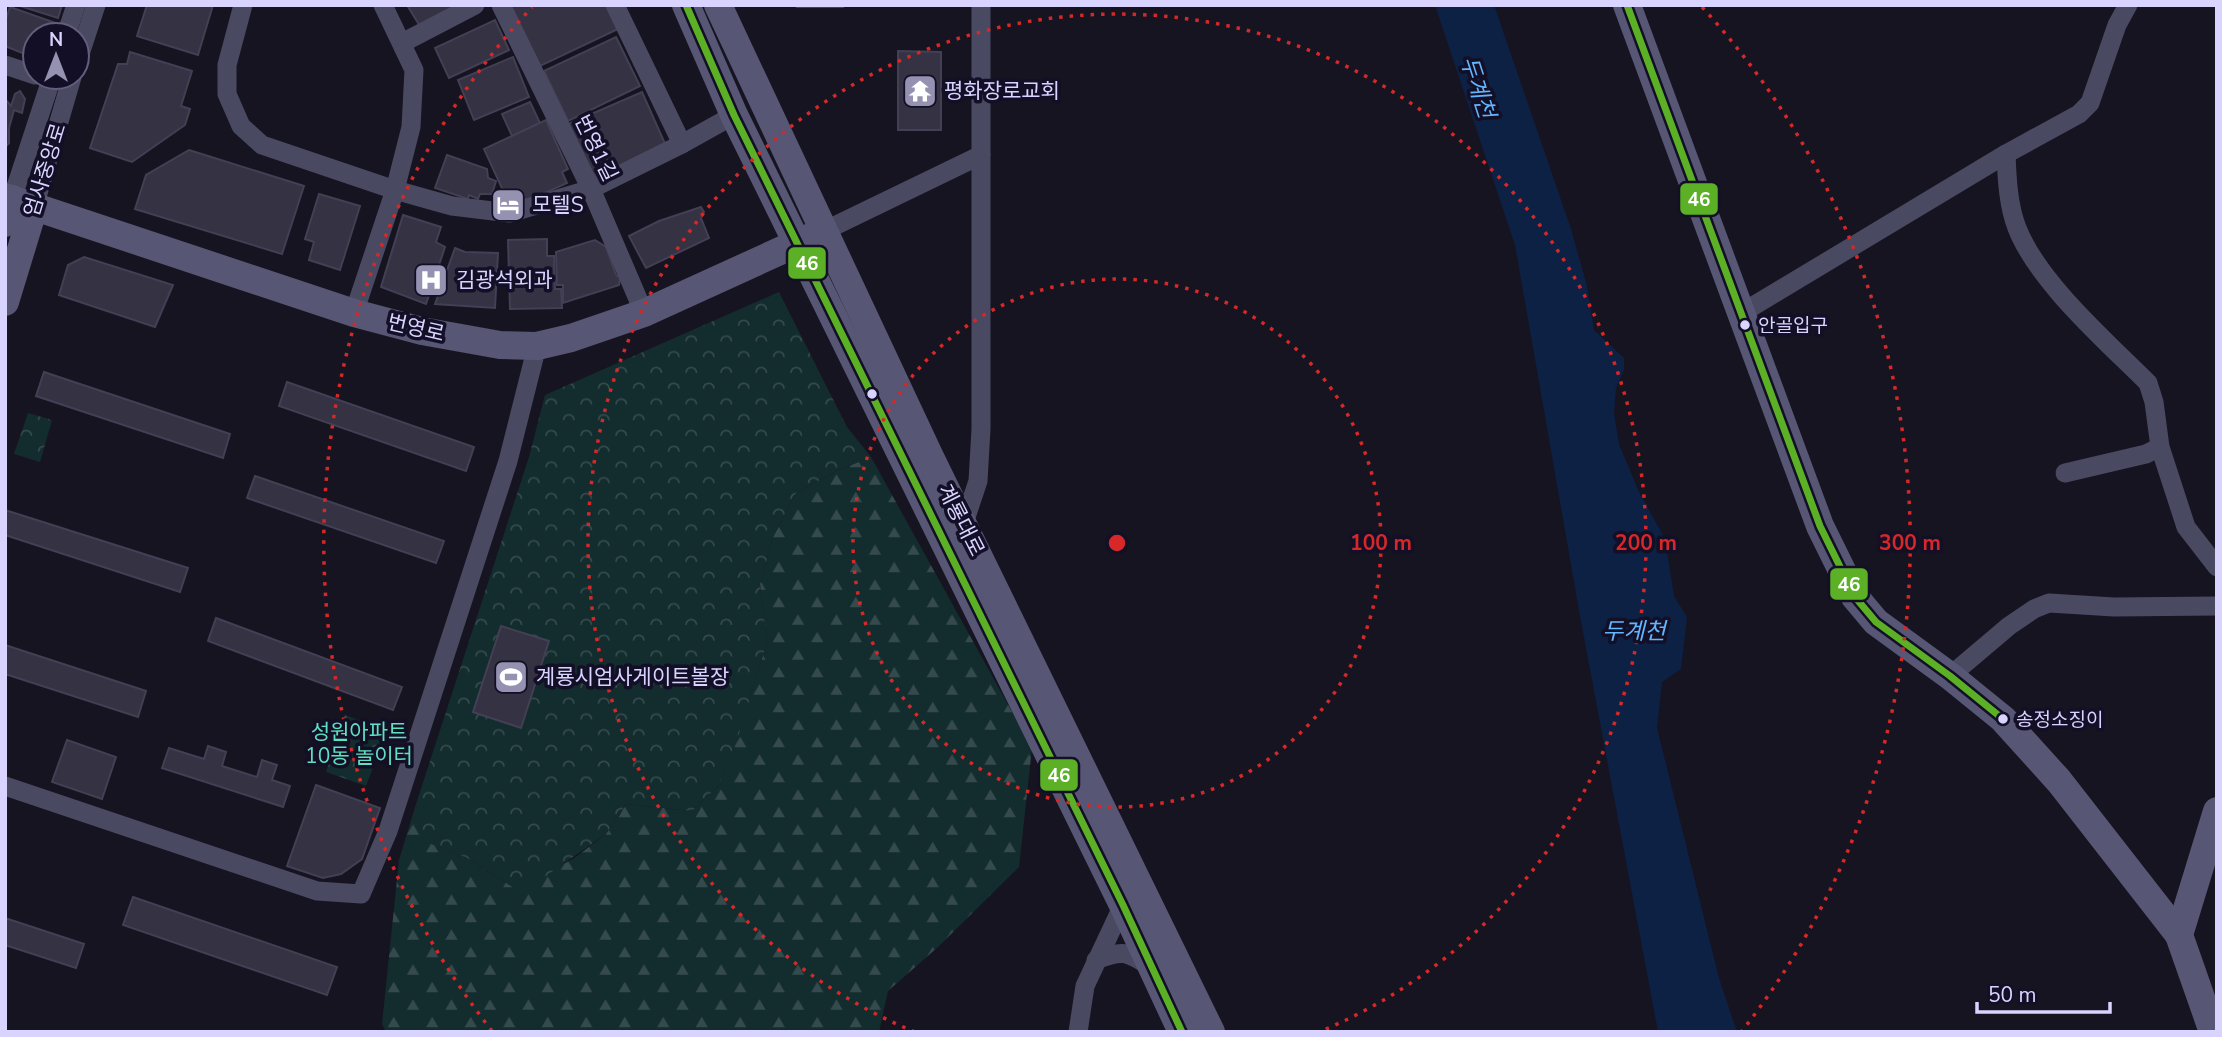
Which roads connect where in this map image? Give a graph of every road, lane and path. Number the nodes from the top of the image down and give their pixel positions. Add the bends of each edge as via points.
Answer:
1 (243, 5) edge
2 (383, 5) edge
3 (475, 5) edge
4 (500, 5) edge
5 (615, 5) edge
6 (686, 5) edge
7 (718, 5) edge
8 (981, 5) edge
9 (1627, 5) edge
10 (2128, 5) edge
11 (402, 43) junction
12 (50, 91) edge
13 (734, 115) junction
14 (682, 144) junction
15 (2006, 154) junction
16 (981, 155) junction
17 (591, 189) junction
18 (395, 190) junction
19 (14, 207) edge
20 (822, 232) junction
21 (796, 243) junction
22 (5, 302) edge
23 (354, 313) junction
24 (644, 313) junction
25 (1740, 314) junction
26 (537, 346) junction
27 (2160, 447) junction
28 (2066, 473) dead end
29 (964, 523) junction
30 (2217, 567) edge
31 (2217, 606) edge
32 (1950, 676) junction
33 (5, 786) edge
34 (2217, 811) edge
35 (1124, 905) junction
36 (2179, 934) junction
37 (1096, 960) junction
38 (1151, 967) junction
39 (1078, 1032) edge
40 (1182, 1032) edge
41 (1211, 1032) edge
42 (2213, 1032) edge

1 - 18 street via 227,65 227,94 241,126 262,145
2 - 11 street
3 - 11 street
4 - 17 street, 번영1길
5 - 14 street
6 - 13 main road, 계룡대로
7 - 20 main road, 계룡대로
8 - 16 street
9 - 25 main road
10 - 15 street via 2090,103 2079,114
11 - 18 street via 414,70 411,127
12 - 19 street, 엄사중앙로
13 - 14 street
13 - 21 main road, 계룡대로
14 - 17 street
15 - 25 street
15 - 27 street via 2016,226 2033,261 2148,383
16 - 20 street
16 - 29 street via 981,429 978,481
17 - 18 street via 510,213 452,206
17 - 24 street, 번영1길
18 - 23 street
19 - 22 main road, 엄사중앙로
19 - 23 main road, 번영로
20 - 21 main road, 번영로
20 - 29 main road, 계룡대로
21 - 24 main road, 번영로
21 - 35 main road, 계룡대로
23 - 26 main road, 번영로 via 422,331 500,345
24 - 26 main road, 번영로
25 - 32 main road via 1820,526 1855,597 1876,622
26 - 33 street via 508,461 388,831 361,894 317,891
27 - 28 street
27 - 30 street via 2186,527
29 - 41 main road, 계룡대로
31 - 32 street via 2049,603 2009,626
32 - 36 main road via 2003,719 2059,781
34 - 36 main road
35 - 37 street
35 - 38 main road, 계룡대로
36 - 42 main road
37 - 38 street via 1128,952
37 - 39 street via 1085,986
38 - 40 main road, 계룡대로

